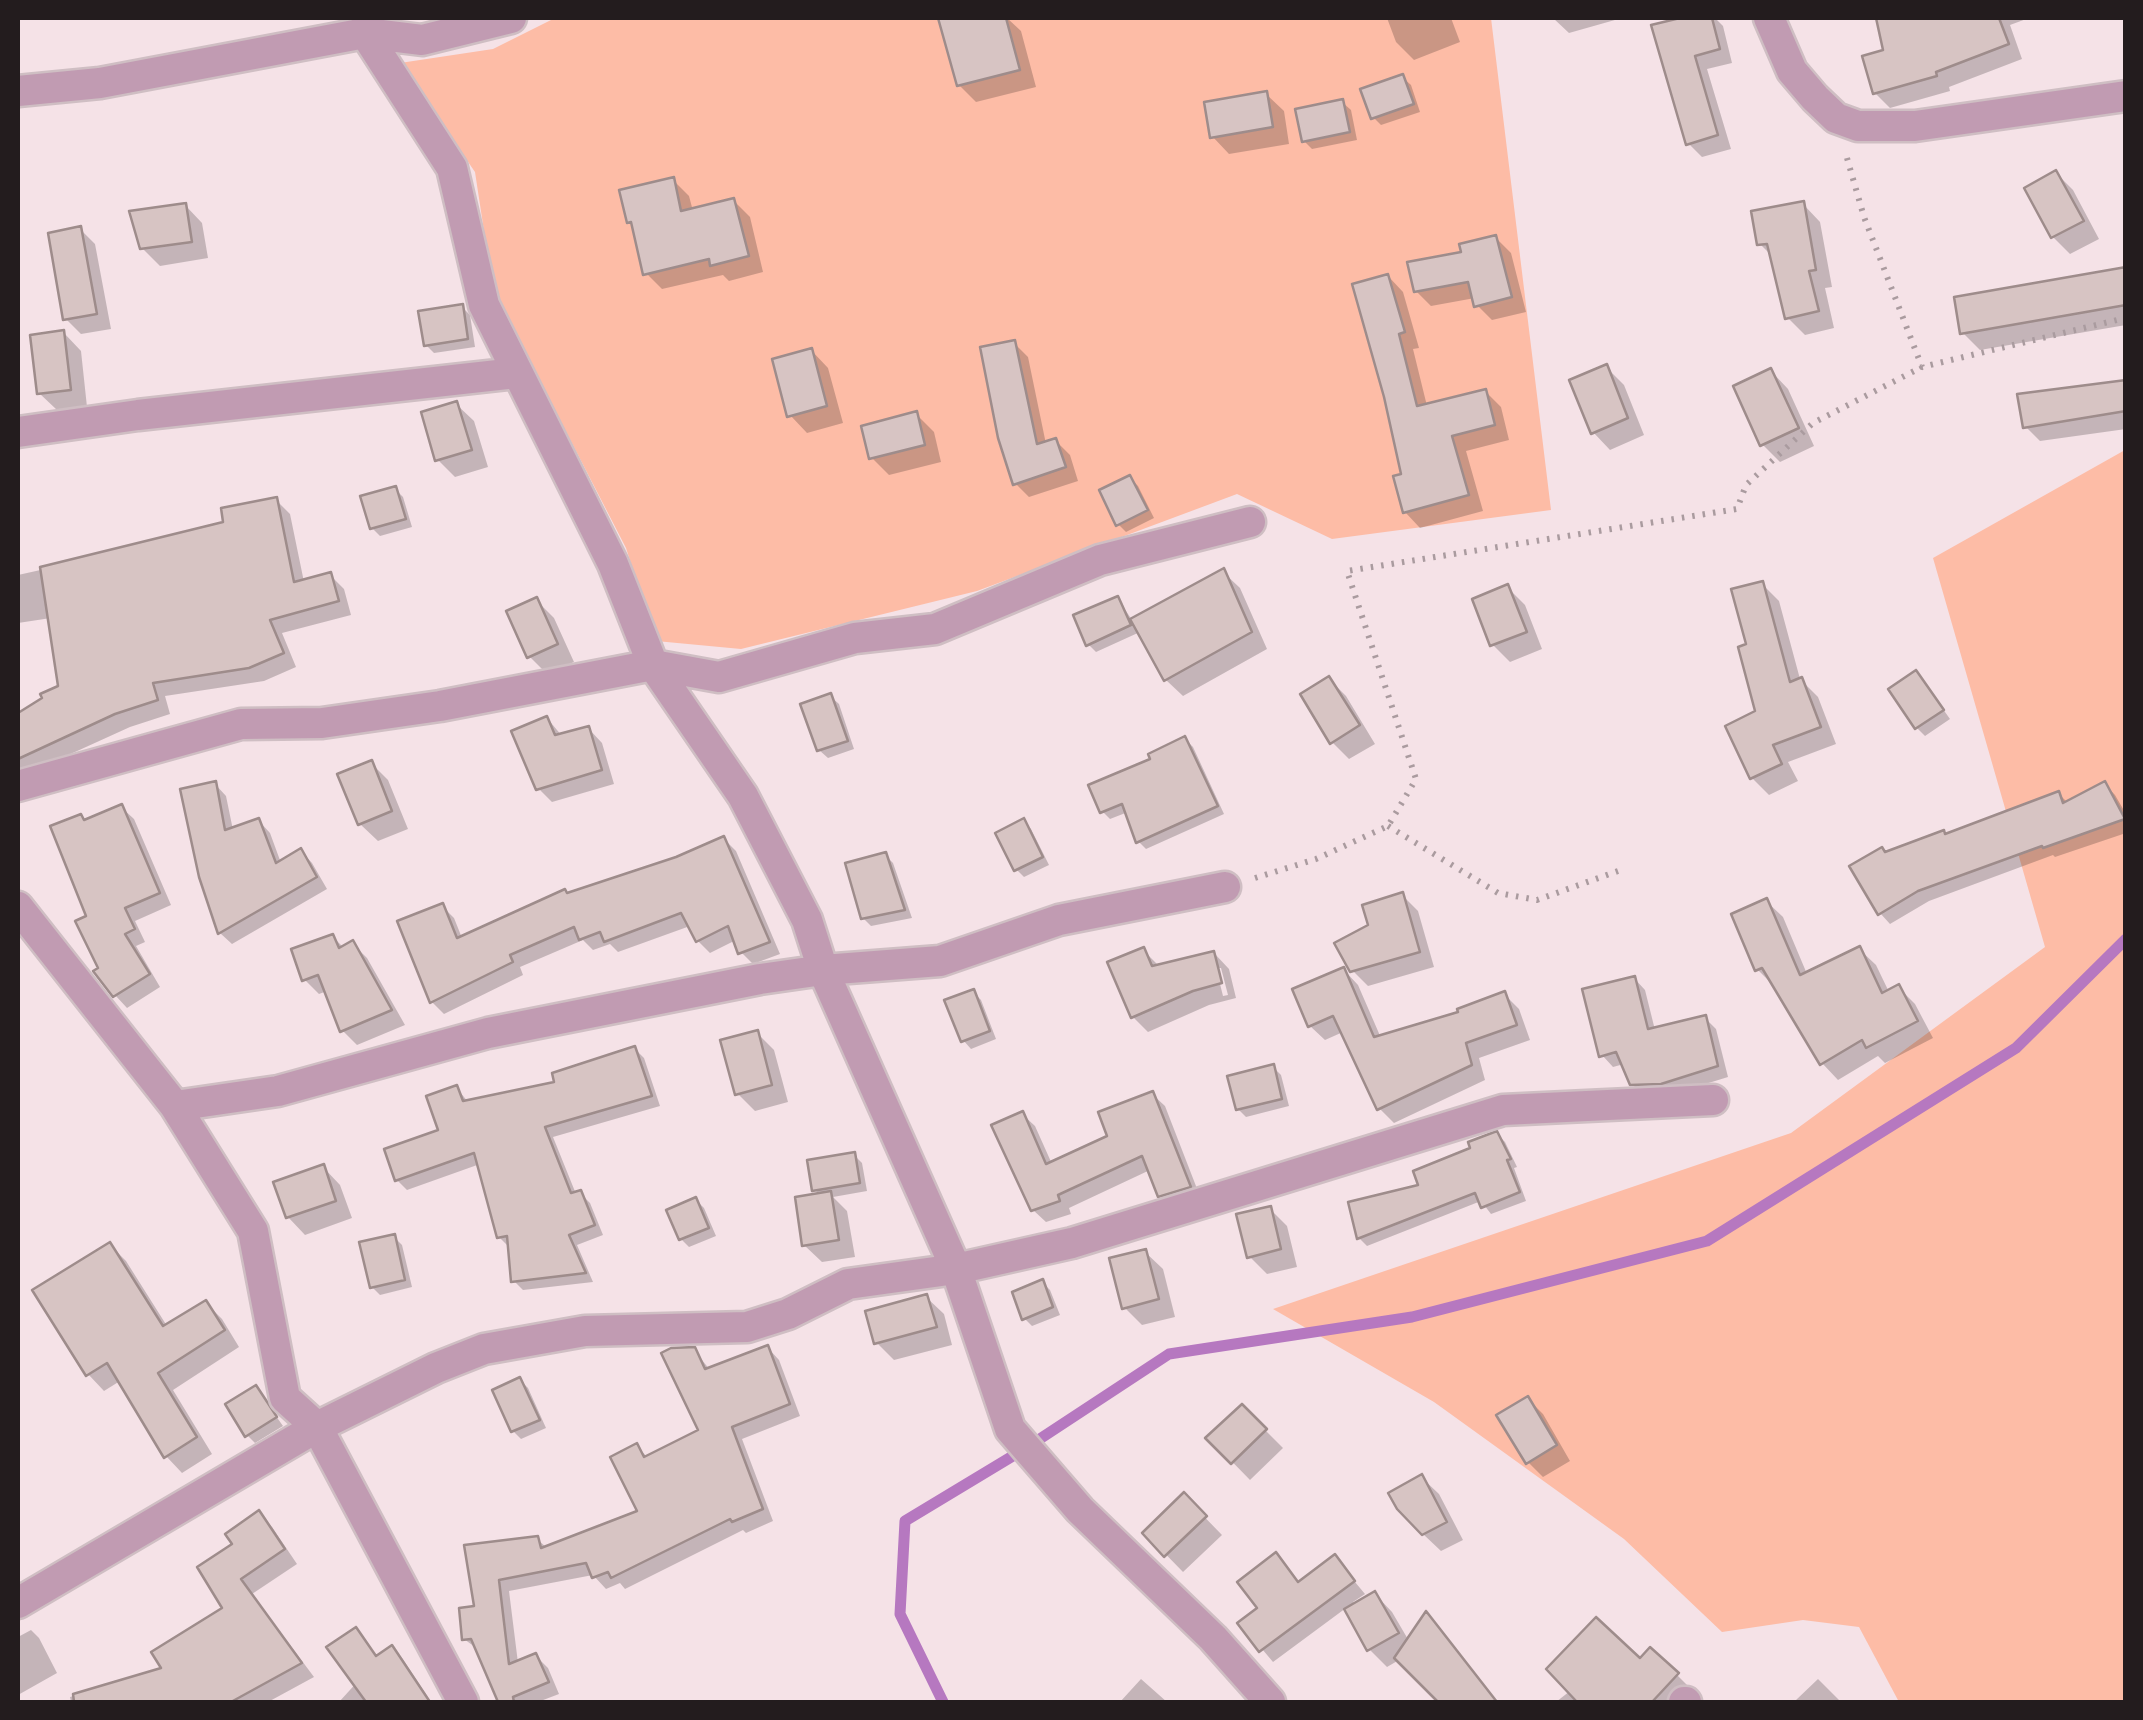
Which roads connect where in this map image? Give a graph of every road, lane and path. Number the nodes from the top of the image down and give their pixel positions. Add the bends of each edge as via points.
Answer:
1 (511, 18) edge
2 (1770, 18) edge
3 (366, 25) edge
4 (18, 91) edge
5 (2126, 96) edge
6 (1836, 118) junction
7 (2118, 320) dead end
8 (1922, 367) junction
9 (516, 373) junction
10 (18, 432) edge
11 (1250, 522) dead end
12 (653, 665) junction
13 (18, 786) edge
14 (1388, 826) junction
15 (1618, 871) dead end
16 (1225, 887) joint
17 (18, 908) edge
18 (823, 970) junction
19 (1713, 1100) dead end
20 (175, 1106) junction
21 (956, 1269) junction
22 (317, 1427) junction
23 (18, 1604) edge
24 (462, 1702) edge
25 (1270, 1702) edge

1 - 3 street via 422,40
2 - 6 street via 1792,71
3 - 4 street via 100,83
3 - 9 street via 452,168 484,305
5 - 6 street via 1915,126 1858,126
6 - 8 path via 1864,217
7 - 8 path
8 - 14 path via 1814,424 1746,484 1737,510 1347,570 1416,779
9 - 10 street
9 - 12 street via 613,564
11 - 12 street via 1100,560 935,629 854,638 719,677
12 - 13 street via 322,724 241,724
12 - 18 street via 744,796 806,920
14 - 15 path via 1498,893 1537,900
14 - 16 path via 1316,859
16 - 18 street via 1059,920 940,961
17 - 20 street
18 - 20 street via 488,1032 278,1090
18 - 21 street
19 - 21 street via 1503,1110 1072,1243
20 - 22 street via 253,1231 286,1398
21 - 22 street via 848,1284 747,1327 586,1331 484,1349
21 - 25 street via 1010,1429 1068,1498 1214,1638
22 - 23 street
22 - 24 street

